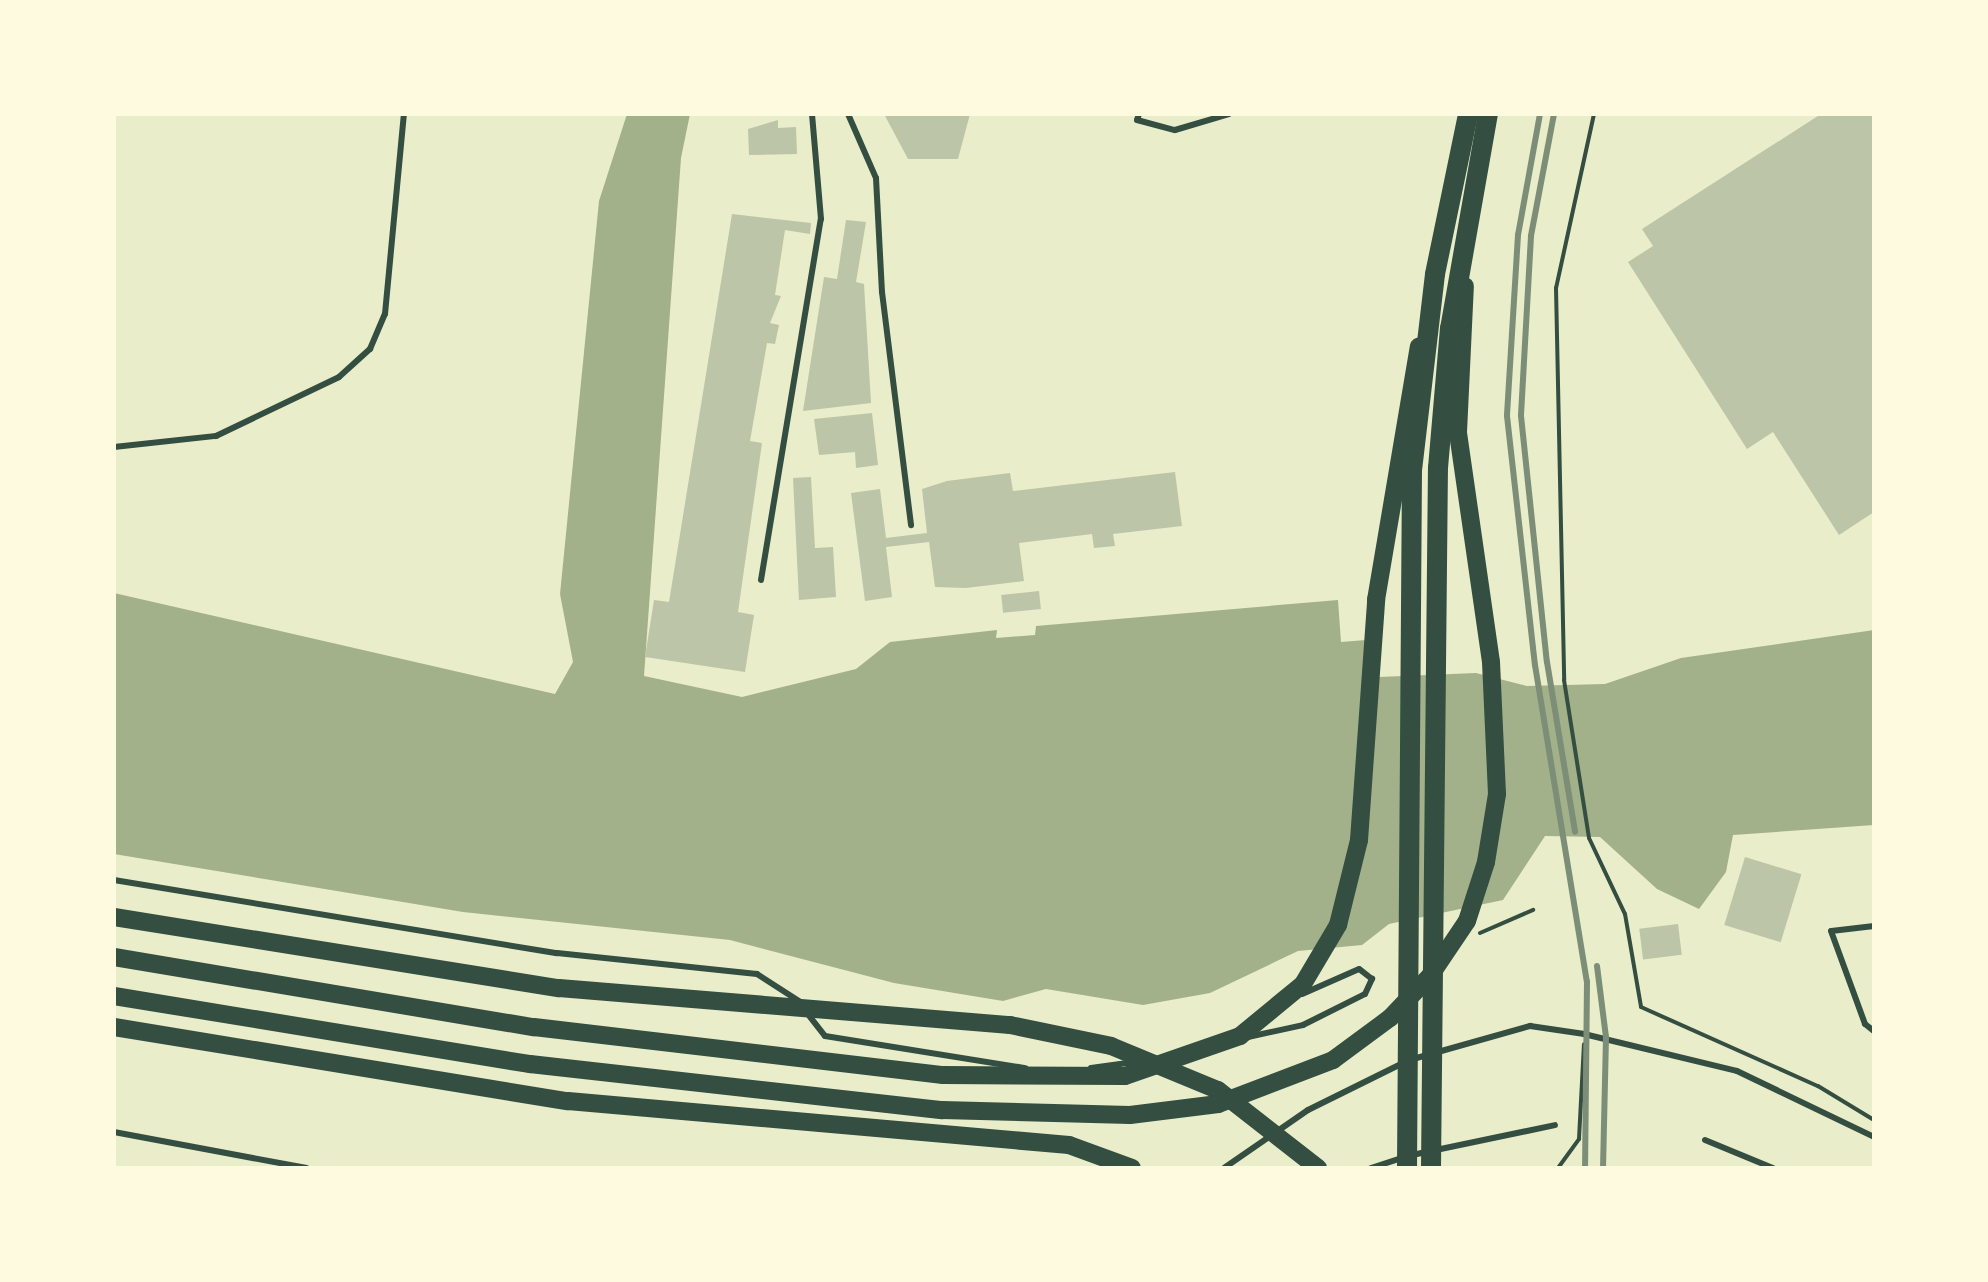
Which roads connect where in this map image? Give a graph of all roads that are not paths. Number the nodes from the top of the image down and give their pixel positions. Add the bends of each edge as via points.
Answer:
1 (404, 114) edge
2 (812, 114) edge
3 (848, 114) edge
4 (1139, 114) edge
5 (1229, 114) edge
6 (1468, 114) edge
7 (1488, 114) edge
8 (1469, 192) junction
9 (1435, 274) junction
10 (114, 447) edge
11 (911, 525) dead end
12 (761, 580) dead end
13 (114, 880) edge
14 (114, 917) edge
15 (1874, 926) edge
16 (114, 957) edge
17 (114, 996) edge
18 (114, 1027) edge
19 (1874, 1031) edge
20 (1196, 1048) junction
21 (1555, 1125) dead end
22 (114, 1132) edge
23 (1874, 1137) edge
24 (1705, 1140) dead end
25 (295, 1167) edge
26 (307, 1168) edge
27 (1132, 1168) edge
28 (1224, 1168) edge
29 (1318, 1168) edge
30 (1371, 1168) edge
31 (1407, 1168) edge
32 (1431, 1168) edge
33 (1773, 1168) edge

1 - 10 lane via 385,314 370,349 339,377 216,436
2 - 12 lane via 821,219
3 - 11 lane via 876,178 882,292
4 - 5 lane via 1137,120 1175,130
6 - 9 highway
7 - 8 highway
8 - 17 main road via 1458,432 1491,662 1497,794 1486,862 1467,921 1390,1018 1333,1060 1264,1091 1130,1115 942,1110 530,1064
8 - 32 highway via 1450,329 1435,554
9 - 16 main road via 1376,600 1359,840 1338,925 1303,984 1240,1036 1125,1076 943,1075 534,1027
9 - 31 highway via 1412,470 1408,586
13 - 20 lane via 557,953 757,974 786,987 825,1036 945,1050 1052,1074
14 - 29 main road via 559,988 1039,1031 1111,1046 1218,1090
15 - 19 lane via 1831,931 1865,1024
18 - 27 main road via 568,1101 1069,1145
20 - 20 lane via 1359,969 1372,979 1365,994 1303,1025
21 - 30 lane via 1475,1137
22 - 25 lane
23 - 28 lane via 1737,1071 1530,1026 1471,1036 1383,1070
24 - 33 lane
25 - 26 lane

